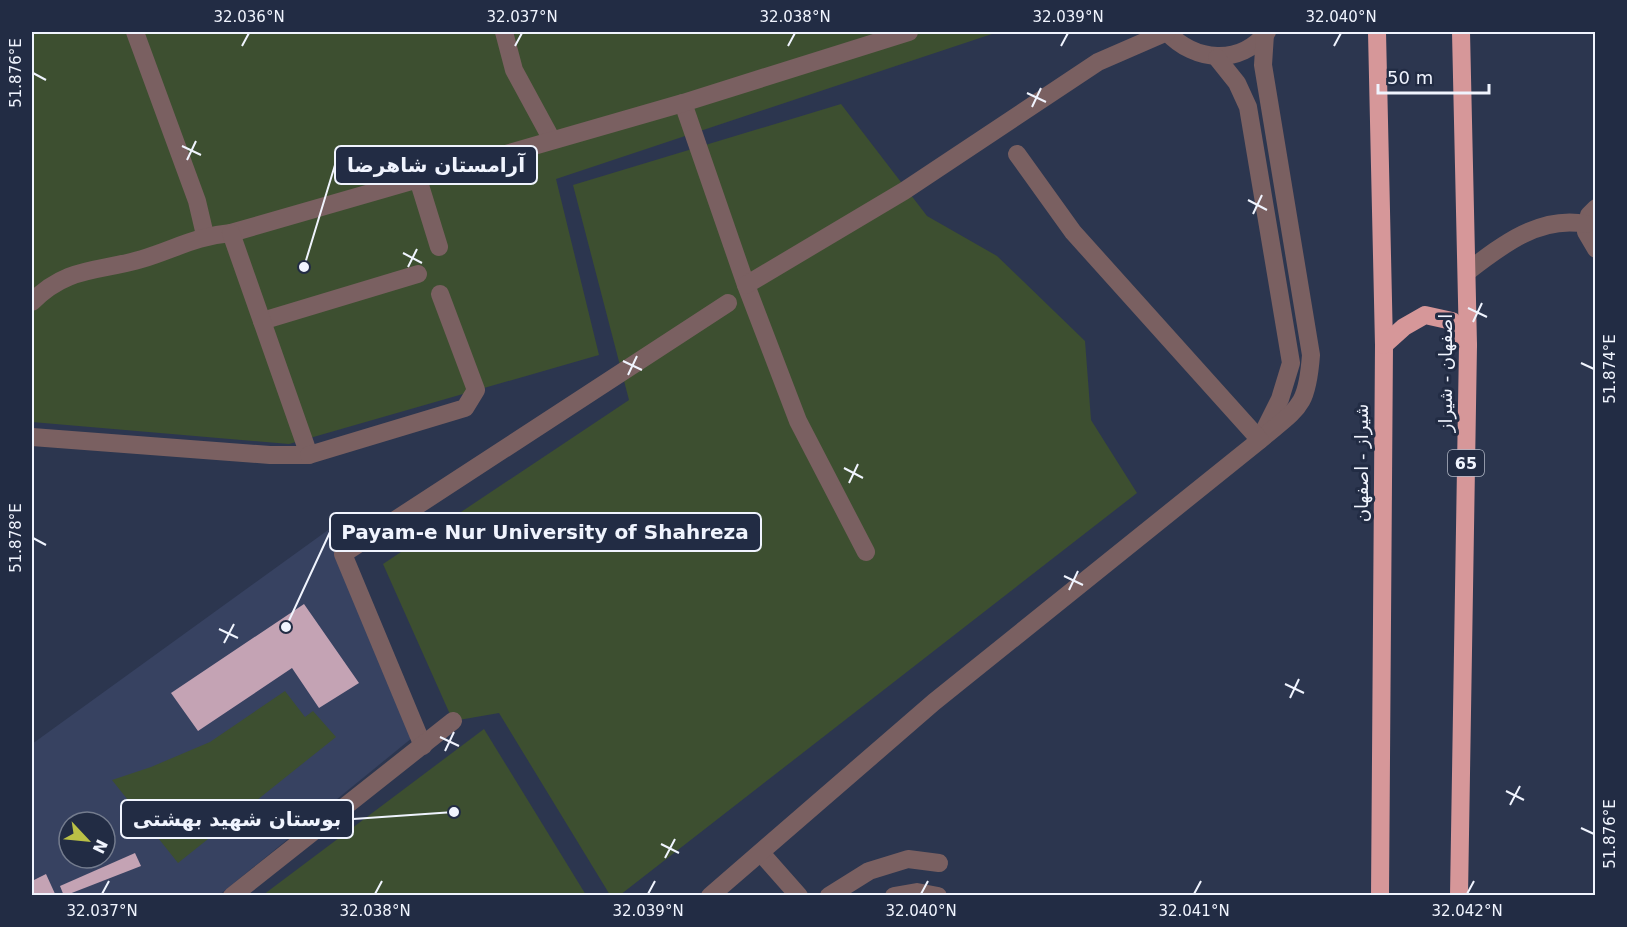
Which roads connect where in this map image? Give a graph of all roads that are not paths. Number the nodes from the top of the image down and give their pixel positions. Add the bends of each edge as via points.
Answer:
1 (135, 32) edge
2 (504, 32) edge
3 (909, 32) edge
4 (1167, 32) edge
5 (1377, 32) edge
6 (1461, 32) edge
7 (1266, 33) edge
8 (1217, 58) junction
9 (682, 103) junction
10 (552, 140) junction
11 (1017, 154) dead end
12 (418, 179) junction
13 (1596, 208) edge
14 (1586, 224) junction
15 (231, 233) junction
16 (205, 235) junction
17 (439, 247) dead end
18 (1596, 249) edge
19 (1467, 272) junction
20 (418, 274) dead end
21 (746, 285) junction
22 (440, 294) dead end
23 (32, 302) edge
24 (728, 303) dead end
25 (262, 321) junction
26 (1384, 345) junction
27 (1468, 345) junction
28 (32, 437) edge
29 (1260, 440) junction
30 (309, 455) junction
31 (866, 552) dead end
32 (453, 721) dead end
33 (423, 746) junction
34 (761, 853) junction
35 (939, 863) dead end
36 (232, 896) edge
37 (710, 896) edge
38 (800, 896) edge
39 (829, 896) edge
40 (894, 896) edge
41 (938, 896) edge
42 (1380, 896) edge
43 (1459, 896) edge

1 - 16 street via 197,201
2 - 10 street via 514,70
3 - 9 street
4 - 8 street via 1186,48
4 - 21 street via 1098,62 904,191
5 - 26 highway, شیراز - اصفهان
6 - 19 highway, اصفهان - شیراز / 65
7 - 8 street via 1246,50
7 - 29 street via 1263,65 1311,355 1305,398
8 - 29 street via 1237,83 1248,107 1291,363 1280,399
9 - 10 street
9 - 21 street
10 - 12 street
11 - 29 street via 1073,232
12 - 15 street
12 - 17 street
13 - 14 street
14 - 18 street via 1588,240
14 - 19 street via 1565,220 1537,227 1494,251
15 - 16 street
15 - 25 street
16 - 23 street via 142,259 73,273
19 - 27 highway, اصفهان - شیراز / 65
20 - 25 street
21 - 31 street via 798,421
22 - 30 street via 476,390 465,408
24 - 33 street via 344,554
25 - 30 street
26 - 27 highway via 1425,315 1452,321
26 - 42 highway, شیراز - اصفهان
27 - 43 highway, اصفهان - شیراز / 65
28 - 30 street
29 - 34 street via 934,702
32 - 33 street
33 - 36 street
34 - 37 street
34 - 38 street
35 - 39 street via 908,859 870,872
40 - 41 street via 917,892

